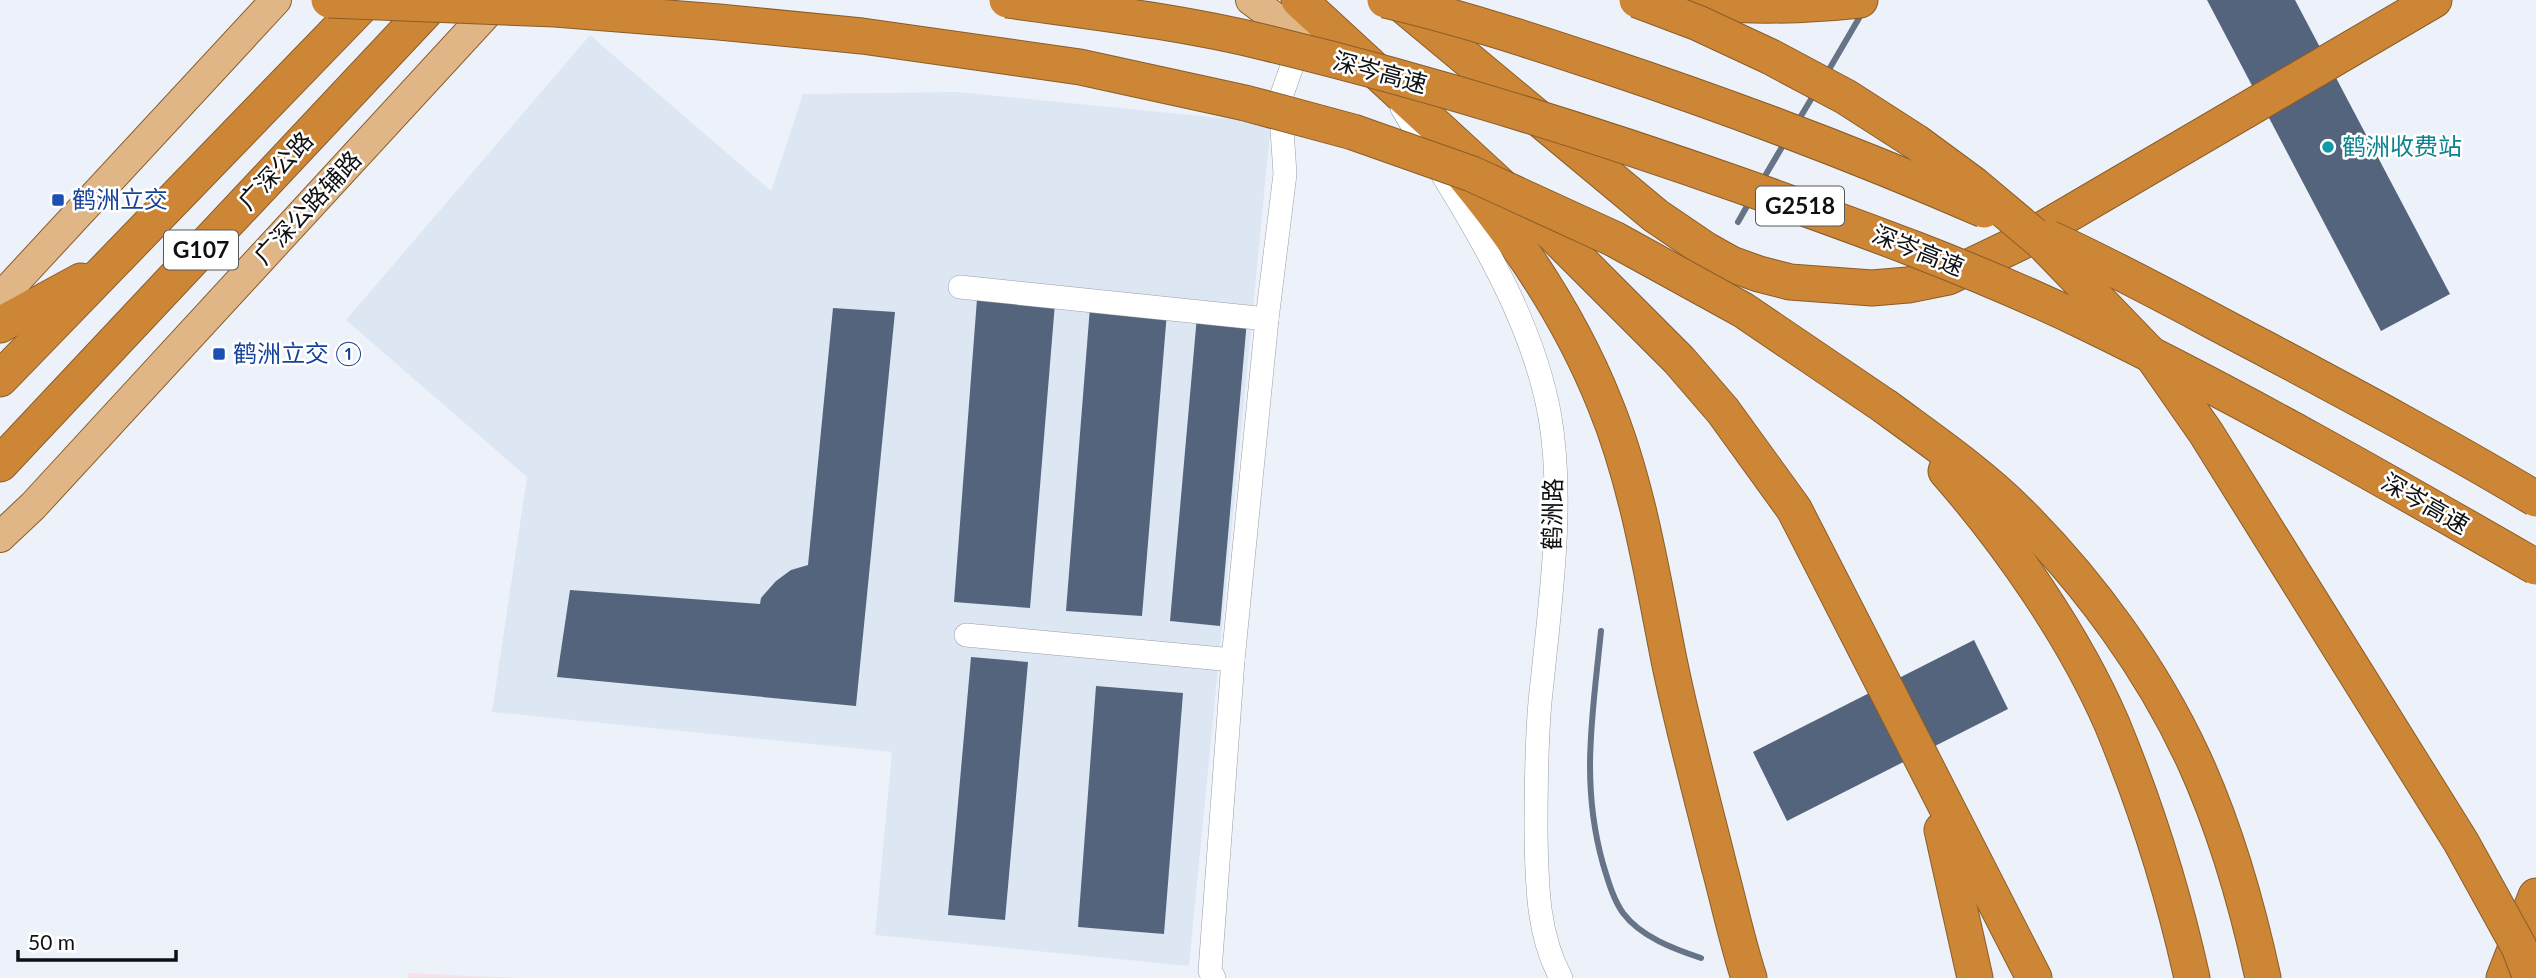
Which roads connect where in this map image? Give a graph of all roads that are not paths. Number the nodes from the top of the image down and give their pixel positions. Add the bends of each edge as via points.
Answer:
1 (276, 0) edge
2 (329, 0) edge
3 (368, 0) edge
4 (436, 0) edge
5 (453, 0) edge
6 (499, 0) edge
7 (1007, 0) edge
8 (1251, 0) edge
9 (1299, 0) edge
10 (1385, 0) edge
11 (1397, 0) edge
12 (1409, 0) edge
13 (1637, 0) edge
14 (1684, 0) edge
15 (1860, 0) edge
16 (2434, 0) edge
17 (1431, 27) junction
18 (403, 35) junction
19 (1302, 38) junction
20 (1388, 84) junction
21 (115, 262) junction
22 (960, 287) dead end
23 (0, 298) edge
24 (1267, 319) junction
25 (0, 325) edge
26 (0, 379) edge
27 (1886, 407) junction
28 (0, 464) edge
29 (2536, 499) edge
30 (0, 537) edge
31 (2536, 567) edge
32 (966, 635) dead end
33 (1233, 660) junction
34 (1922, 759) junction
35 (2536, 896) edge
36 (1214, 978) edge
37 (1561, 978) edge
38 (1749, 978) edge
39 (1975, 978) edge
40 (2034, 978) edge
41 (2192, 978) edge
42 (2263, 978) edge
43 (2504, 978) edge
44 (2531, 978) edge

1 - 23 main road
2 - 27 highway, bridge via 555,9 862,36 1080,67 1245,103 1353,132 1472,174 1614,239 1744,310
3 - 21 highway, G107
4 - 18 highway, 广深公路 / G107
5 - 18 highway
6 - 30 main road, 广深公路辅路
7 - 31 highway, 深岑高速 / G2518, bridge via 1264,42 1404,79 1551,121 1897,241 2083,321 2264,412
8 - 19 main road
9 - 20 highway
10 - 29 highway, G2518, bridge via 1538,43 1710,100 1930,186 2100,261
11 - 17 highway
12 - 17 main road
13 - 44 highway, bridge via 1771,57 1916,142 2042,242 2143,348 2206,433 2460,842 2508,926
14 - 15 highway via 1783,5
16 - 17 highway via 2011,247 1948,276 1872,288 1790,282 1750,271 1706,250 1656,216
18 - 28 highway, 广深公路 / G107
19 - 20 main road
19 - 24 street via 1280,100 1285,174
20 - 34 highway via 1552,233 1724,411 1794,509
20 - 37 street, 鹤洲路 via 1508,295 1527,336 1550,417 1555,525 1536,768 1537,873 1540,917
20 - 38 highway via 1531,266 1567,323 1606,406 1640,521 1682,723
21 - 25 highway
21 - 26 highway, G107
22 - 24 street
24 - 33 street
27 - 41 highway via 1996,533 2077,656 2111,723 2142,805 2181,927
27 - 42 highway via 1964,464 2019,513 2070,568 2116,629 2194,760 2240,887
32 - 33 street
33 - 36 street via 1210,971
34 - 39 highway via 1950,858
34 - 40 highway
35 - 43 highway

